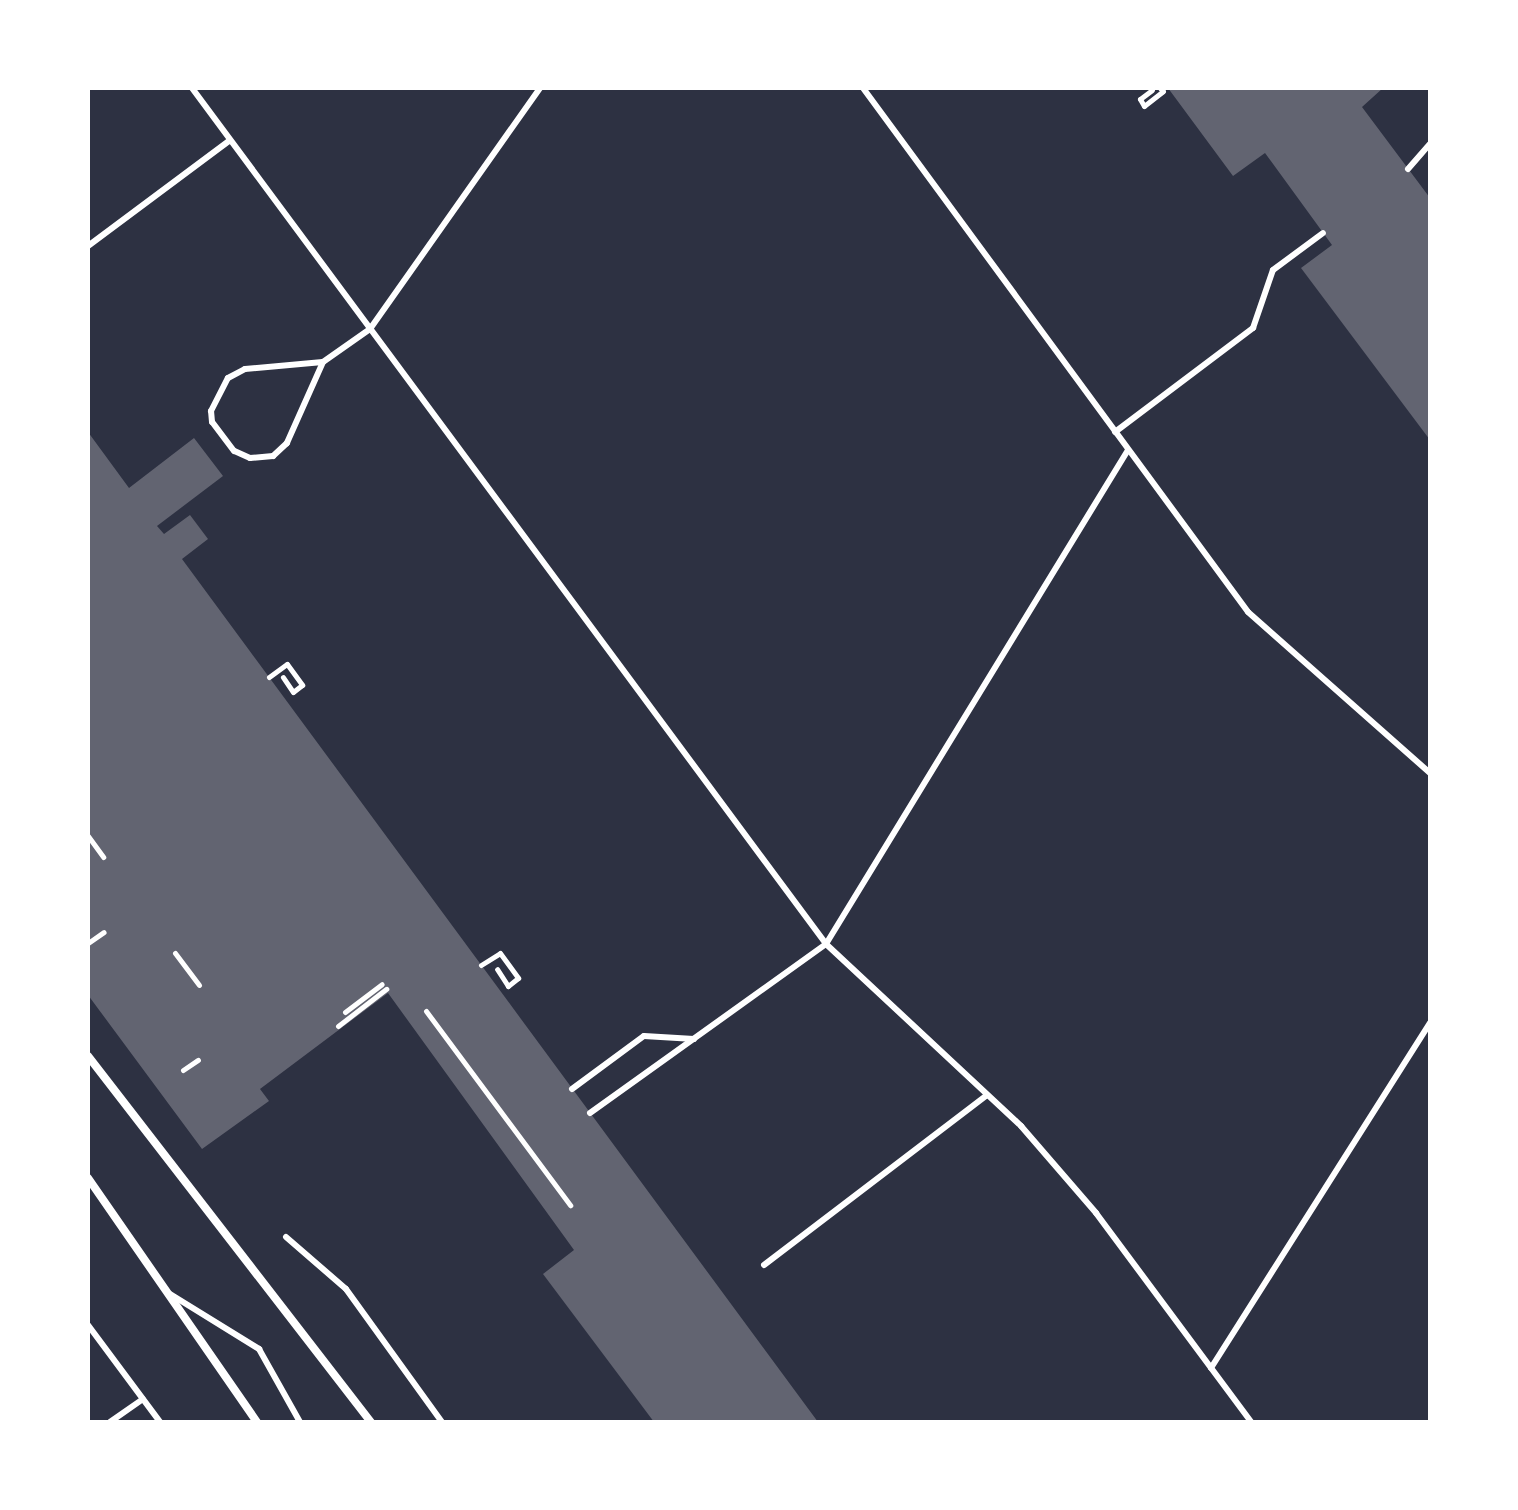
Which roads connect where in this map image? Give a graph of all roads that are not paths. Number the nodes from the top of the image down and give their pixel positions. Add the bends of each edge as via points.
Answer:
1 (192, 88) edge
2 (540, 88) edge
3 (863, 88) edge
4 (230, 140) junction
5 (1430, 144) edge
6 (1408, 169) dead end
7 (1323, 233) dead end
8 (88, 246) edge
9 (370, 329) junction
10 (323, 362) junction
11 (1115, 432) junction
12 (1128, 450) junction
13 (1430, 773) edge
14 (826, 944) junction
15 (1430, 1023) edge
16 (694, 1039) junction
17 (88, 1056) edge
18 (572, 1089) dead end
19 (986, 1096) junction
20 (590, 1113) dead end
21 (88, 1178) edge
22 (286, 1237) dead end
23 (764, 1265) dead end
24 (169, 1294) junction
25 (88, 1325) edge
26 (1211, 1368) junction
27 (143, 1399) junction
28 (110, 1422) edge
29 (160, 1422) edge
30 (257, 1422) edge
31 (300, 1422) edge
32 (371, 1422) edge
33 (442, 1422) edge
34 (1251, 1422) edge

1 - 4 lane
2 - 9 lane
3 - 11 lane
4 - 8 lane
4 - 9 lane
5 - 6 lane
7 - 11 lane via 1273,270 1253,328
9 - 10 lane
9 - 14 lane
10 - 10 lane via 245,369 228,378 211,411 212,422 234,451 250,458 273,456 287,443
11 - 12 lane
12 - 13 lane via 1248,612
12 - 14 lane
14 - 16 lane
14 - 19 lane
15 - 26 lane
16 - 18 lane via 644,1036
16 - 20 lane
17 - 32 street
19 - 23 lane
19 - 26 lane via 1021,1126 1096,1213
21 - 24 street
22 - 33 lane via 346,1289
24 - 30 street
24 - 31 lane via 259,1349
25 - 27 lane
26 - 34 lane
27 - 28 lane
27 - 29 lane

